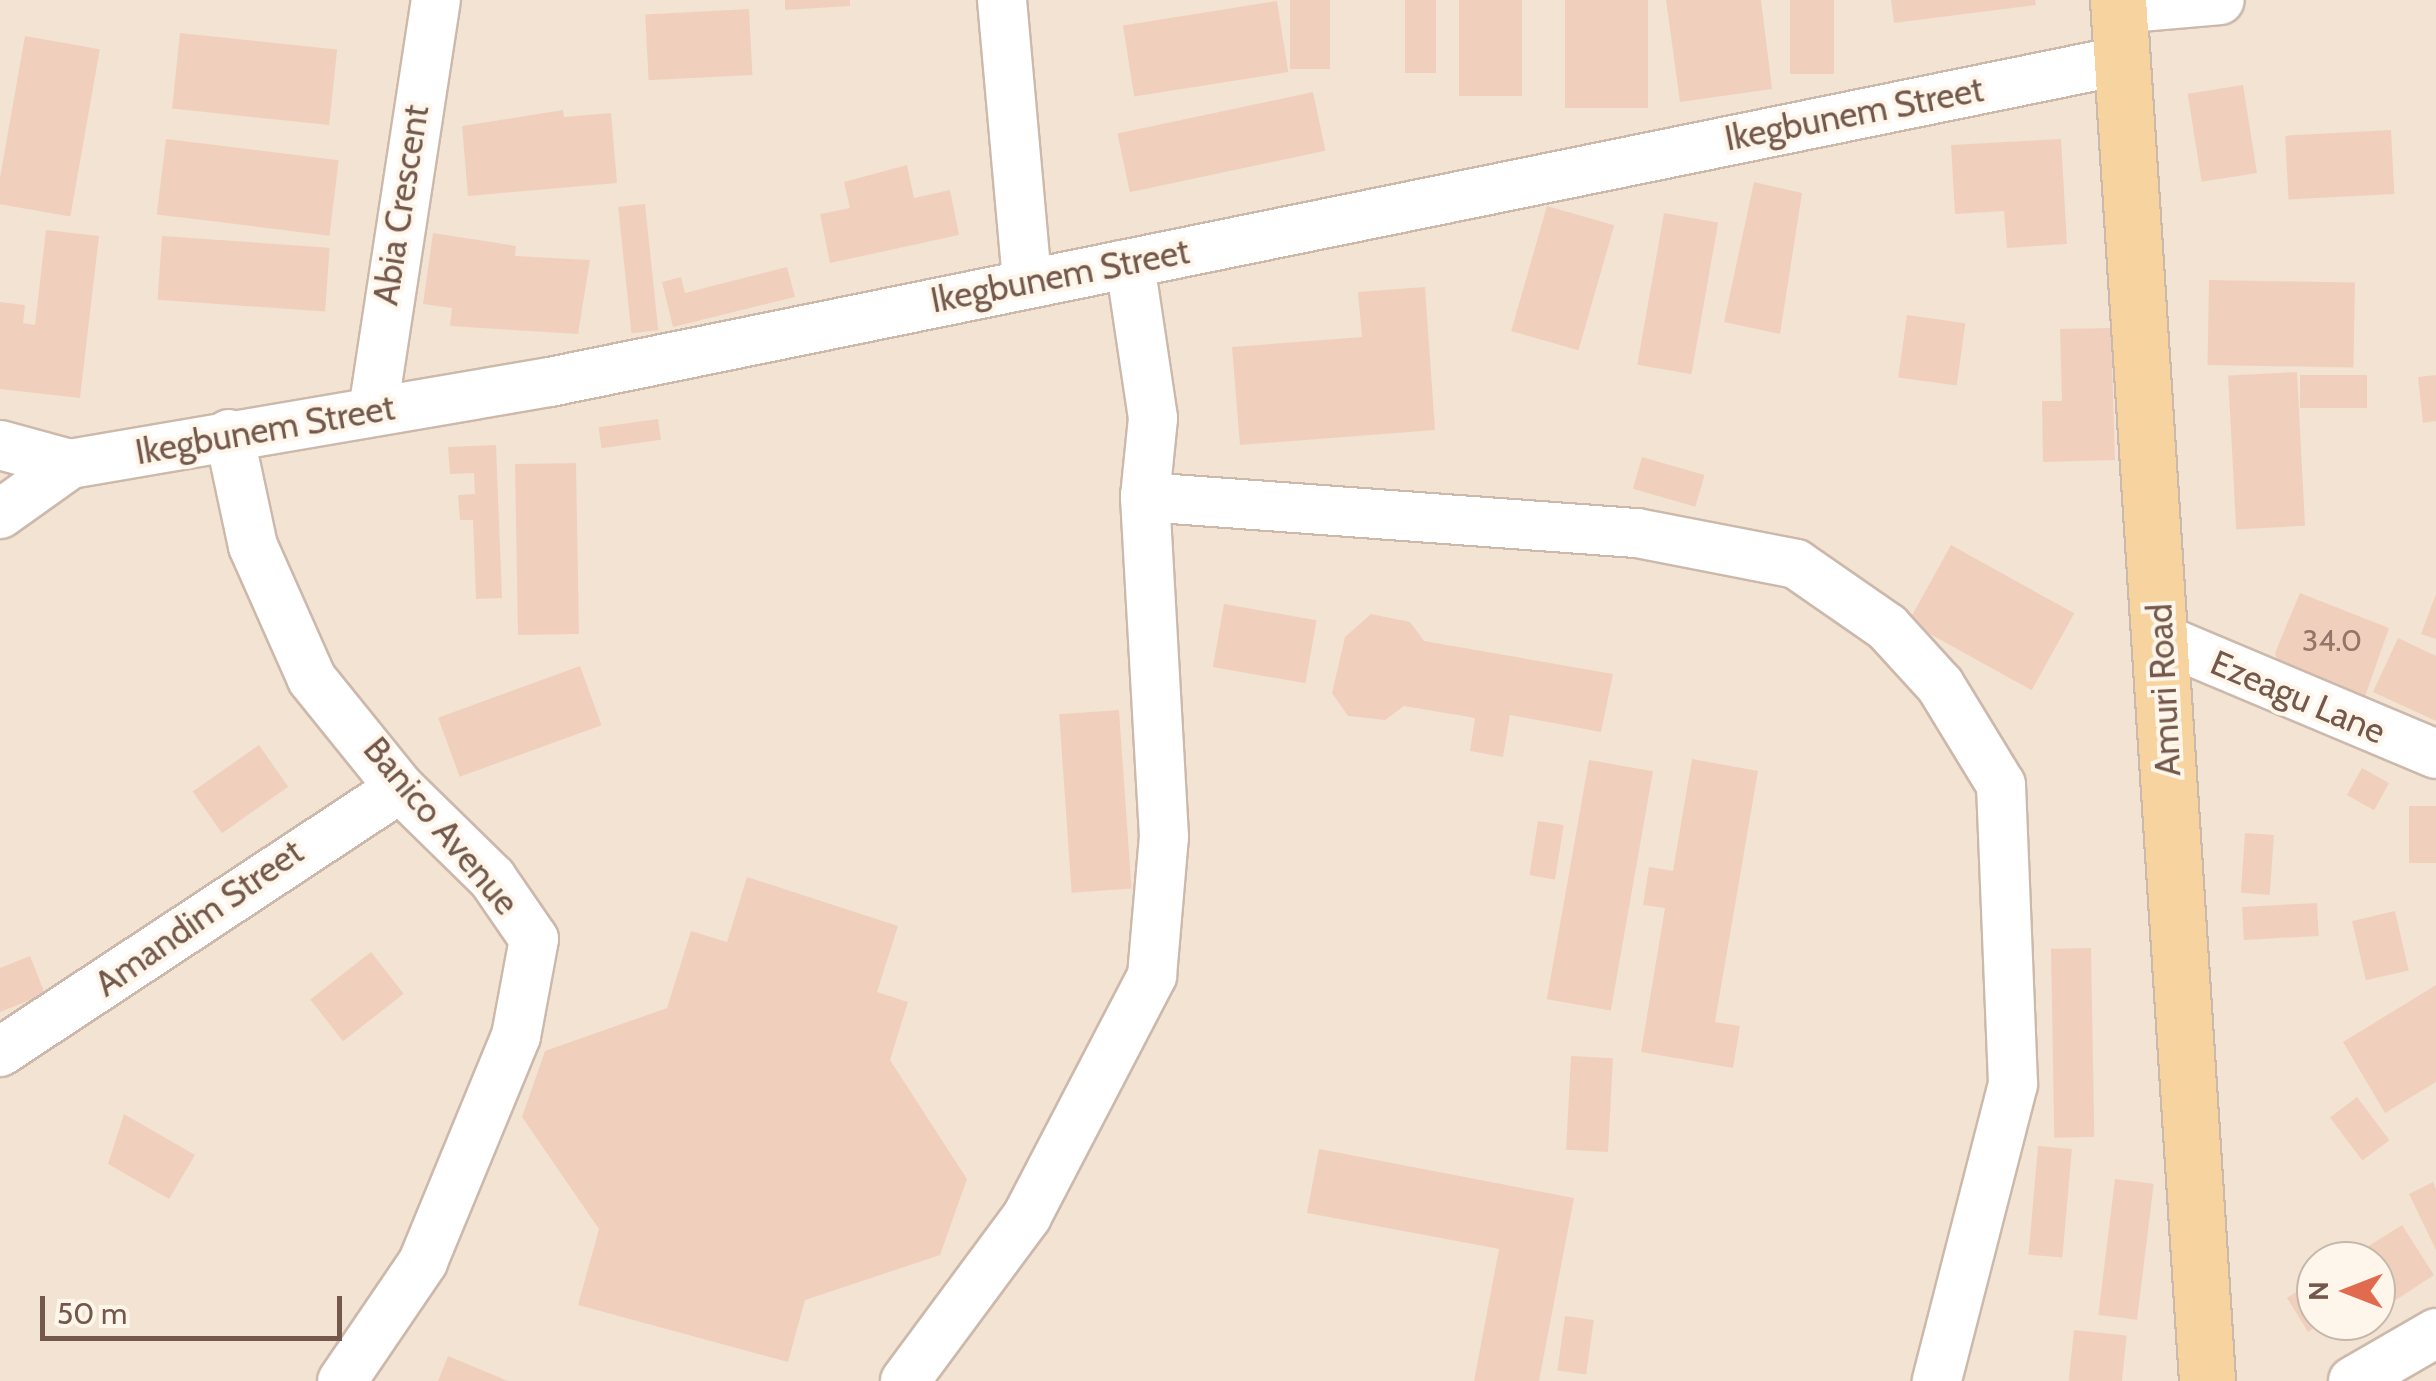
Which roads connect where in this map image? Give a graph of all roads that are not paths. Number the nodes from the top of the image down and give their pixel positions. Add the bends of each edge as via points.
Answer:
1 (436, 0) edge
2 (1002, 0) edge
3 (2220, 0) edge
4 (2119, 24) edge
5 (1122, 265) junction
6 (1026, 282) junction
7 (374, 410) junction
8 (229, 434) junction
9 (0, 445) edge
10 (70, 464) junction
11 (1146, 497) junction
12 (0, 514) edge
13 (2160, 638) junction
14 (2436, 754) edge
15 (400, 788) junction
16 (0, 1052) edge
17 (2436, 1334) edge
18 (342, 1381) edge
19 (905, 1381) edge
20 (1937, 1381) edge
21 (2208, 1381) edge
22 (2353, 1381) edge

1 - 7 street, Abia Crescent
2 - 6 street
3 - 4 street, Ikegbunem Street
4 - 5 street, Ikegbunem Street
4 - 13 main road, Amuri Road
5 - 6 street, Ikegbunem Street
5 - 11 street via 1131,271 1153,418
6 - 7 street, Ikegbunem Street
7 - 8 street, Ikegbunem Street
8 - 10 street, Ikegbunem Street
8 - 15 street, Banico Avenue via 253,546 285,625 312,679
9 - 10 street, Ikegbunem Street
10 - 12 street
11 - 19 street via 1164,837 1152,976 1027,1216
11 - 20 street via 1637,533 1796,564 1887,627 1940,685 2001,785 2013,1084
13 - 14 street, Ezeagu Lane
13 - 21 main road, Amuri Road
15 - 16 street, Amandim Street
15 - 18 street, Banico Avenue via 492,878 534,939 531,992 423,1262
17 - 22 street

